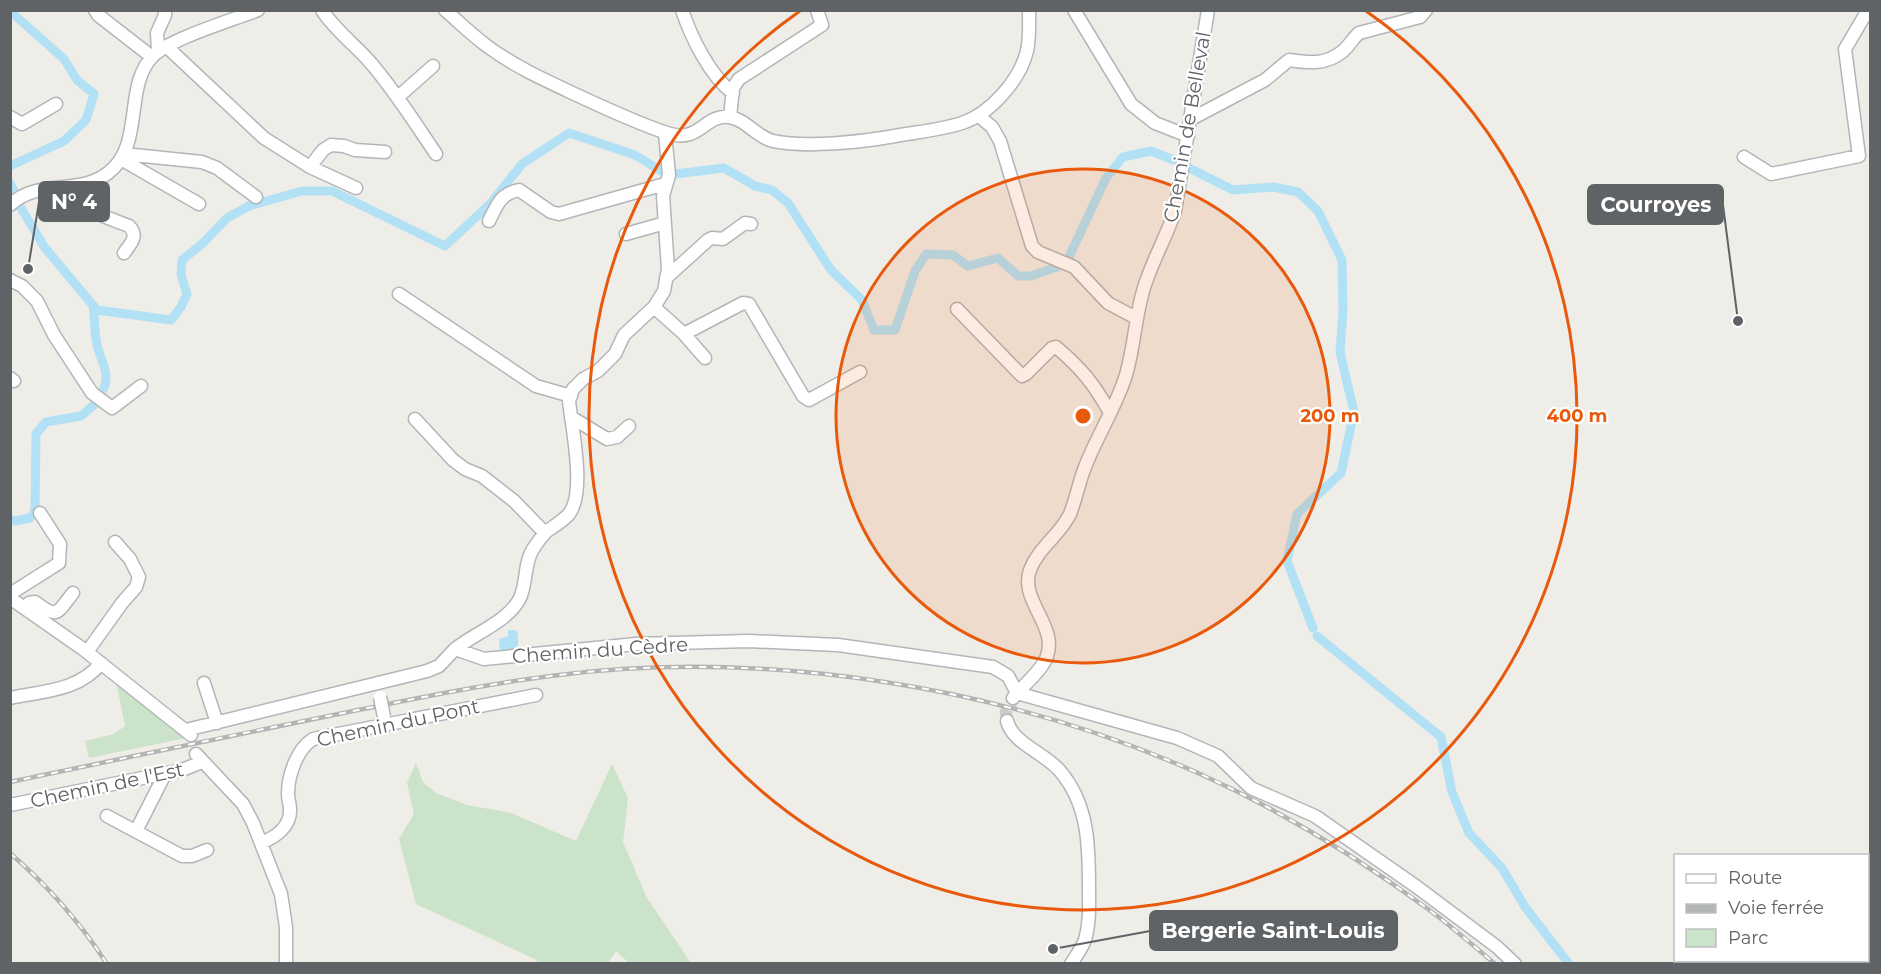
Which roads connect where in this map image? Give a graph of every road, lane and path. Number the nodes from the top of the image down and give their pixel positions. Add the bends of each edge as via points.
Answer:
1 (95, 10) edge
2 (165, 10) edge
3 (258, 10) edge
4 (322, 10) edge
5 (445, 10) edge
6 (682, 10) edge
7 (817, 10) edge
8 (1029, 10) edge
9 (1074, 10) edge
10 (1208, 10) edge
11 (1426, 10) edge
12 (1868, 10) edge
13 (158, 52) junction
14 (433, 66) dead end
15 (733, 93) junction
16 (398, 98) junction
17 (56, 104) dead end
18 (979, 116) junction
19 (10, 117) edge
20 (730, 117) junction
21 (1191, 119) junction
22 (665, 133) junction
23 (1188, 136) junction
24 (385, 152) dead end
25 (436, 154) dead end
26 (122, 157) junction
27 (1744, 157) dead end
28 (310, 167) junction
29 (665, 184) junction
30 (64, 187) junction
31 (356, 188) dead end
32 (256, 197) dead end
33 (199, 204) dead end
34 (10, 205) edge
35 (489, 221) dead end
36 (665, 223) junction
37 (751, 224) dead end
38 (626, 234) dead end
39 (124, 253) dead end
40 (666, 278) junction
41 (10, 280) edge
42 (399, 294) dead end
43 (654, 307) junction
44 (957, 309) dead end
45 (1136, 318) junction
46 (684, 334) junction
47 (705, 357) dead end
48 (860, 372) dead end
49 (141, 386) dead end
50 (571, 396) junction
51 (1110, 413) junction
52 (571, 417) junction
53 (415, 419) dead end
54 (629, 426) dead end
55 (40, 513) dead end
56 (545, 533) junction
57 (115, 542) dead end
58 (73, 593) dead end
59 (10, 596) edge
60 (26, 607) junction
61 (455, 649) junction
62 (87, 652) junction
63 (101, 663) junction
64 (204, 682) dead end
65 (379, 690) junction
66 (536, 696) dead end
67 (1015, 696) junction
68 (10, 698) edge
69 (385, 720) junction
70 (1007, 721) dead end
71 (218, 723) junction
72 (165, 774) junction
73 (10, 805) edge
74 (107, 816) dead end
75 (136, 831) junction
76 (261, 843) junction
77 (207, 850) dead end
78 (286, 963) edge
79 (1071, 963) edge
80 (1515, 963) edge

1 - 13 street
2 - 13 street via 157,33
3 - 13 street
4 - 16 street
5 - 22 street via 485,45 528,72
6 - 15 street via 695,42 717,78
7 - 15 street via 822,25 739,79
8 - 18 street via 1028,42 1022,64 996,102
9 - 23 street via 1131,104 1155,123
10 - 21 street, Chemin de Belleval
11 - 21 street via 1420,17 1359,33 1345,50 1326,62 1289,60 1265,80
12 - 27 street via 1845,49 1859,156 1771,174
13 - 26 street via 143,72
13 - 28 street via 264,138
14 - 16 street
15 - 20 street
16 - 25 street
17 - 19 street via 22,124
18 - 20 street via 962,123 846,142 774,141
18 - 45 street via 1000,141 1032,246 1074,267 1108,303
20 - 22 street via 711,121 691,135
21 - 23 street, Chemin de Belleval
22 - 29 street via 669,175
23 - 45 street, Chemin de Belleval via 1175,211
24 - 28 street via 331,145
26 - 30 street via 100,178
26 - 32 street via 202,162 217,168
26 - 33 street
28 - 31 street
29 - 35 street via 560,214 519,190 507,192
29 - 36 street
30 - 34 street via 33,191
30 - 39 street via 80,206 132,229 134,240
36 - 38 street
36 - 40 street
37 - 40 street via 745,223 723,239 711,238
40 - 43 street via 664,291
41 - 49 street via 37,301 92,393 112,408
42 - 50 street via 536,386
43 - 46 street
43 - 50 street via 624,335 615,354 573,389
44 - 51 street via 1022,375 1056,347 1096,387
45 - 51 street, Chemin de Belleval via 1126,374
46 - 47 street
46 - 48 street via 746,303 805,399 814,398
50 - 52 street
51 - 67 street, Chemin de Belleval via 1084,468 1070,514 1029,573 1032,598 1050,647 1047,658
52 - 54 street via 607,439 617,437
52 - 56 street via 578,486 575,504 568,515
53 - 56 street via 453,460 514,501
55 - 59 street via 60,544 59,563
56 - 61 street via 531,552 516,604 506,616
57 - 62 street via 139,577 136,587
58 - 60 street via 54,613 35,602
59 - 60 street
60 - 62 street
61 - 65 street via 439,666
61 - 67 street, Chemin du Cèdre via 484,659 636,644 749,641 838,645 993,667 1008,676
62 - 63 street
63 - 68 street via 74,686
63 - 71 street via 188,732
64 - 71 street
65 - 69 street, bridge
65 - 71 street
66 - 69 street, Chemin du Pont
67 - 80 street via 1177,738 1218,756 1251,788 1315,816 1417,887
69 - 76 street, Chemin du Pont via 320,736 305,744 290,779 288,822 276,836
70 - 79 street via 1016,737 1060,770 1076,795 1086,825 1088,926
72 - 73 street, Chemin de l'Est
72 - 75 street
72 - 76 street, Chemin de l'Est via 182,770 199,758 243,804
74 - 75 street
75 - 77 street via 182,856
76 - 78 street via 285,910

